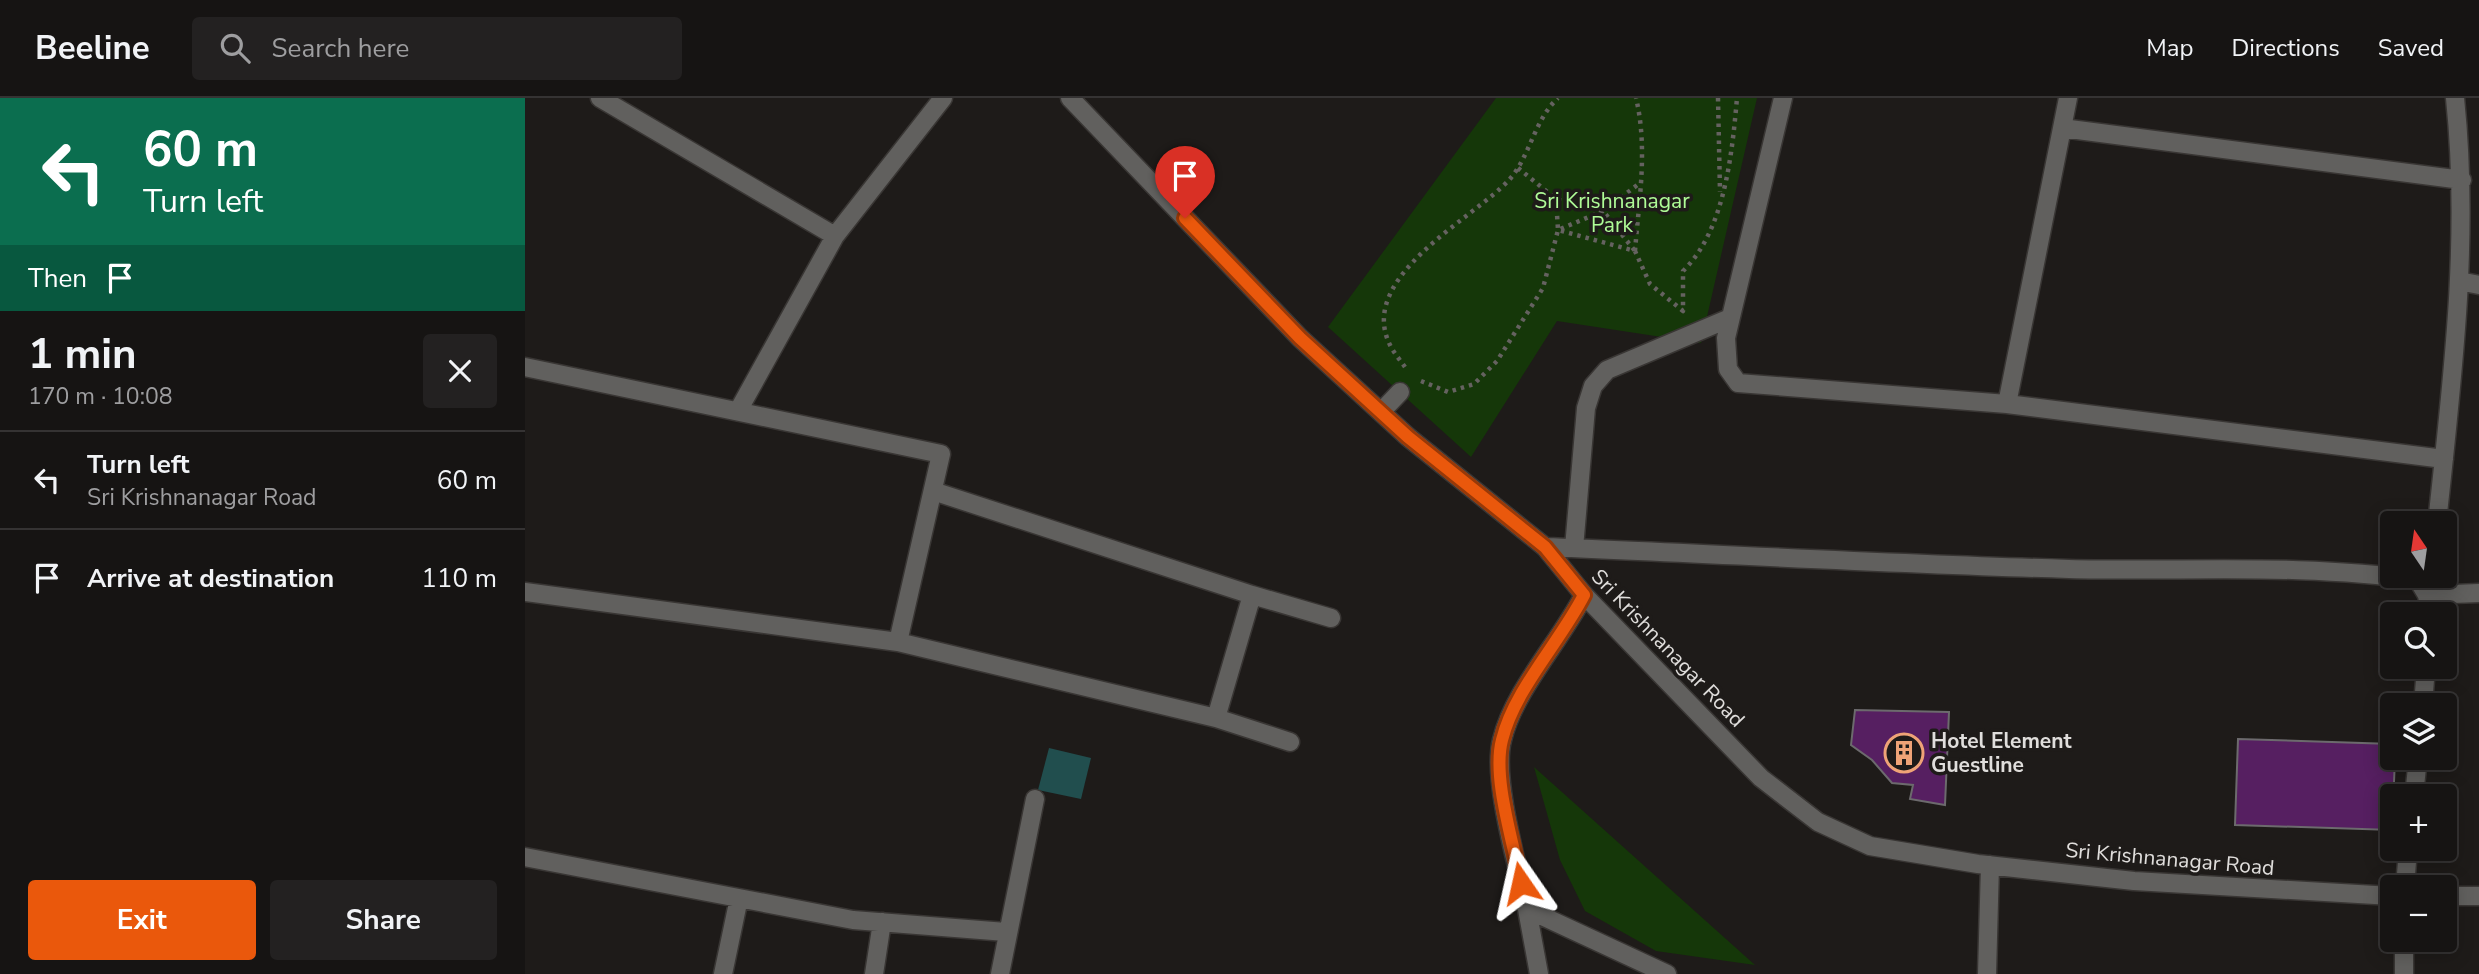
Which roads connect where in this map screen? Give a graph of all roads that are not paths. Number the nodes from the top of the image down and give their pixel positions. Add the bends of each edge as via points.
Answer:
1 (600, 98) edge
2 (943, 98) edge
3 (1070, 98) edge
4 (1783, 98) edge
5 (2068, 98) edge
6 (2455, 98) edge
7 (2062, 128) junction
8 (2462, 180) junction
9 (835, 236) junction
10 (2459, 281) junction
11 (2479, 285) edge
12 (1730, 318) junction
13 (525, 367) edge
14 (1400, 392) dead end
15 (2007, 404) junction
16 (738, 411) junction
17 (1381, 412) junction
18 (2444, 459) junction
19 (933, 491) junction
20 (2438, 511) edge
21 (1545, 547) junction
22 (1574, 548) junction
23 (2380, 579) edge
24 (2450, 588) edge
25 (525, 592) edge
26 (2479, 593) edge
27 (1252, 595) junction
28 (1584, 595) junction
29 (1331, 618) dead end
30 (898, 642) junction
31 (1216, 718) junction
32 (1290, 742) dead end
33 (1035, 799) dead end
34 (525, 857) edge
35 (1990, 865) junction
36 (2380, 895) edge
37 (2457, 896) edge
38 (2479, 896) edge
39 (739, 898) junction
40 (1527, 909) junction
41 (882, 922) junction
42 (1006, 932) junction
43 (2404, 952) edge
44 (723, 974) edge
45 (874, 974) edge
46 (1000, 974) edge
47 (1539, 974) edge
48 (1667, 974) edge
49 (1987, 974) edge
50 (2404, 974) edge

1 - 9 street
2 - 9 street
3 - 17 street, Sri Krishnanagar Road via 1300,338
4 - 12 street
5 - 7 street
6 - 8 street
7 - 8 street
7 - 15 street
8 - 10 street
9 - 16 street
10 - 11 street
10 - 18 street
12 - 15 street via 1728,369 1738,383
12 - 22 street via 1607,370 1593,386 1586,408
13 - 16 street
14 - 17 street
15 - 18 street
16 - 19 street via 941,454
17 - 21 street, Sri Krishnanagar Road
18 - 20 street
19 - 27 street
19 - 30 street
21 - 22 street
21 - 28 street, Sri Krishnanagar Road
22 - 23 street via 2070,569 2281,569
24 - 26 street
25 - 30 street
27 - 29 street
27 - 31 street
28 - 35 street, Sri Krishnanagar Road via 1761,778 1818,822 1870,846
28 - 40 street via 1514,710 1501,741 1501,778
30 - 31 street
31 - 32 street
33 - 42 street
34 - 39 street
35 - 36 street, Sri Krishnanagar Road via 2160,883
35 - 49 street
37 - 38 street
39 - 41 street
39 - 44 street
40 - 47 street
40 - 48 street
41 - 42 street
41 - 45 street
42 - 46 street
43 - 50 street

